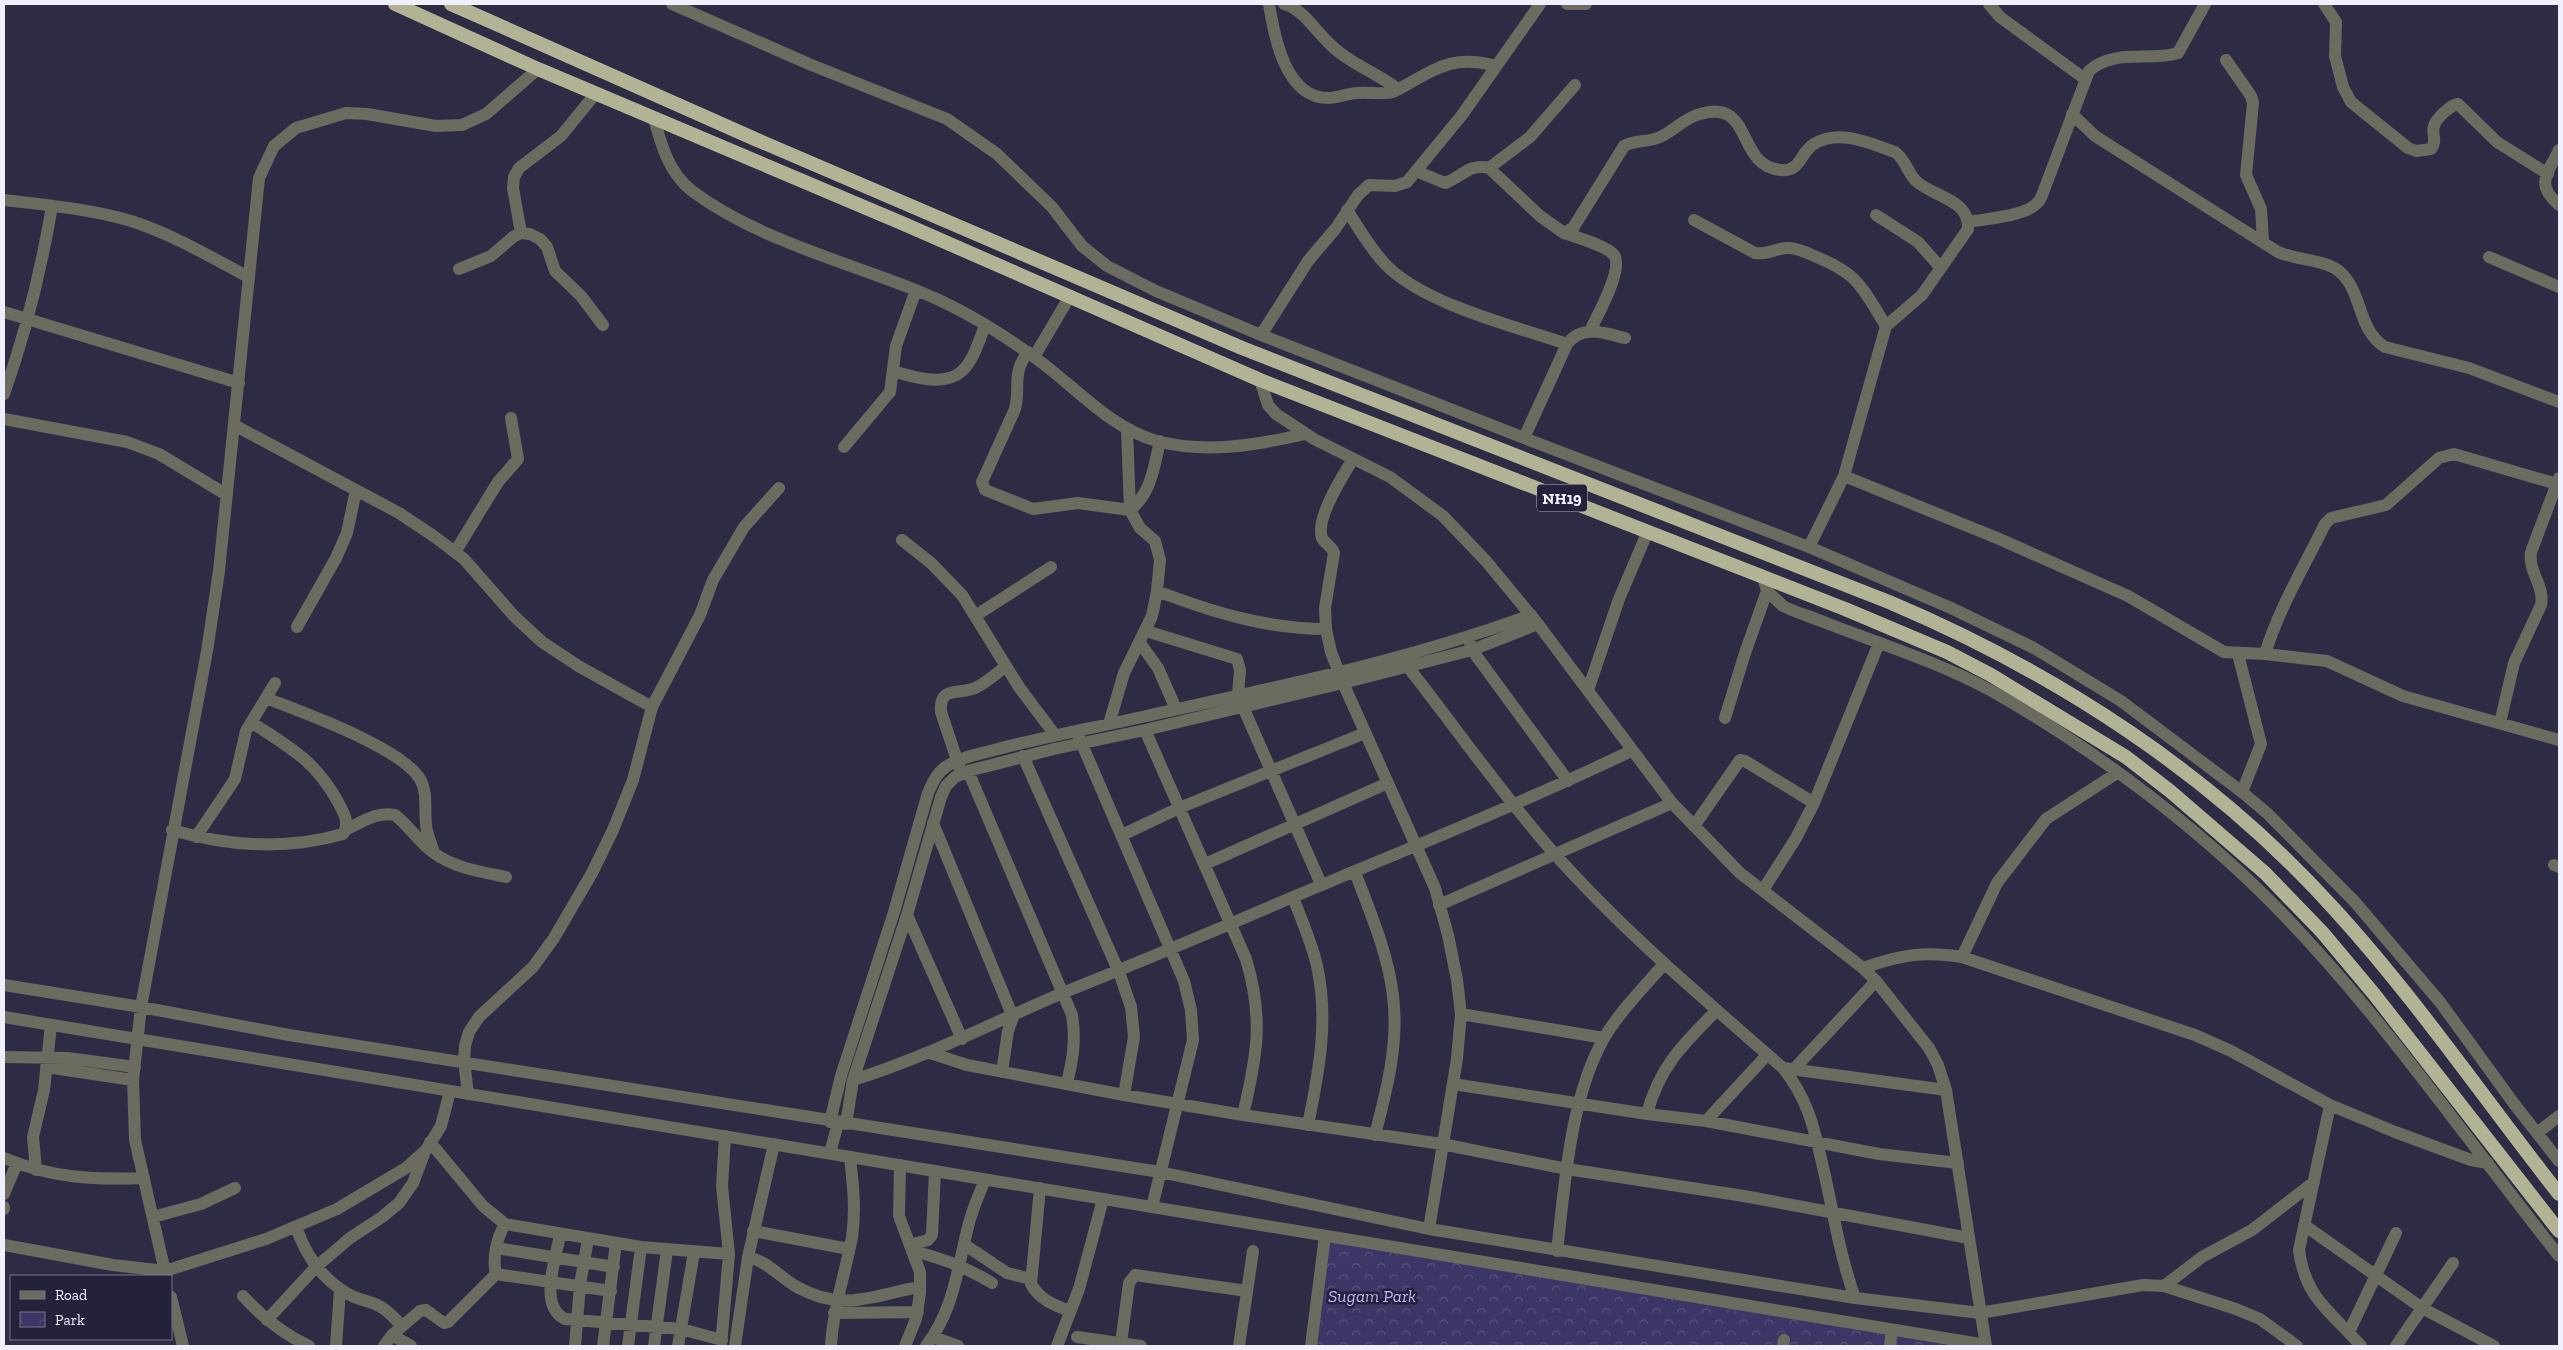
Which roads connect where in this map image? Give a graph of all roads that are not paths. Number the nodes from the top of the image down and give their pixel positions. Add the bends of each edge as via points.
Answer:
1 (395, 4) edge
2 (451, 4) edge
3 (672, 4) edge
4 (1269, 4) edge
5 (1284, 4) edge
6 (1540, 4) edge
7 (1567, 4) edge
8 (1586, 4) edge
9 (1989, 4) edge
10 (2205, 4) edge
11 (2324, 4) edge
12 (2226, 60) dead end
13 (1496, 66) junction
14 (538, 69) junction
15 (2085, 79) junction
16 (1575, 85) dead end
17 (1398, 89) junction
18 (596, 93) junction
19 (2072, 114) junction
20 (654, 118) junction
21 (2559, 150) edge
22 (1489, 168) junction
23 (1416, 171) junction
24 (2548, 174) junction
25 (4, 200) edge
26 (2559, 205) edge
27 (52, 206) junction
28 (1347, 210) junction
29 (1876, 214) dead end
30 (1694, 220) dead end
31 (1969, 222) junction
32 (521, 233) junction
33 (1564, 233) junction
34 (2263, 241) junction
35 (2489, 257) dead end
36 (1940, 267) junction
37 (459, 269) dead end
38 (248, 277) junction
39 (2559, 287) edge
40 (916, 290) junction
41 (1070, 296) junction
42 (4, 312) edge
43 (29, 319) junction
44 (603, 324) dead end
45 (985, 326) junction
46 (1886, 326) junction
47 (1590, 331) junction
48 (1260, 335) junction
49 (1624, 338) dead end
50 (1567, 344) junction
51 (1031, 354) junction
52 (893, 372) junction
53 (1260, 380) junction
54 (239, 383) junction
55 (4, 394) edge
56 (2559, 402) edge
57 (511, 418) dead end
58 (4, 420) edge
59 (234, 425) junction
60 (1127, 430) junction
61 (1305, 434) junction
62 (1524, 438) junction
63 (1160, 441) junction
64 (844, 447) dead end
65 (1353, 459) junction
66 (1844, 476) junction
67 (2558, 481) edge
68 (779, 488) dead end
69 (356, 490) junction
70 (227, 495) junction
71 (1130, 510) junction
72 (1648, 531) junction
73 (902, 540) dead end
74 (1810, 547) junction
75 (455, 552) junction
76 (1051, 567) dead end
77 (1763, 577) junction
78 (1767, 590) junction
79 (1157, 591) junction
80 (975, 616) junction
81 (1535, 620) junction
82 (297, 627) dead end
83 (1326, 629) junction
84 (1146, 630) junction
85 (1140, 643) junction
86 (1879, 643) junction
87 (1470, 644) junction
88 (2238, 654) junction
89 (2265, 654) junction
90 (1006, 666) junction
91 (1408, 667) junction
92 (1340, 678) junction
93 (275, 683) dead end
94 (1588, 690) junction
95 (1238, 694) junction
96 (266, 698) junction
97 (652, 707) junction
98 (1243, 707) junction
99 (1176, 709) junction
100 (1725, 718) dead end
101 (251, 722) junction
102 (2500, 723) junction
103 (1109, 724) junction
104 (1145, 730) junction
105 (1365, 732) junction
106 (1055, 735) junction
107 (1079, 737) junction
108 (2559, 740) edge
109 (1631, 751) junction
110 (1023, 756) junction
111 (963, 768) junction
112 (1271, 770) junction
113 (2117, 773) junction
114 (1568, 781) junction
115 (1388, 783) junction
116 (2242, 792) junction
117 (1672, 802) junction
118 (1814, 803) junction
119 (1513, 805) junction
120 (1179, 808) junction
121 (933, 823) junction
122 (1295, 823) junction
123 (1694, 826) junction
124 (347, 829) junction
125 (172, 830) junction
126 (1122, 835) junction
127 (196, 837) junction
128 (1415, 847) junction
129 (434, 853) junction
130 (1554, 853) junction
131 (1205, 864) junction
132 (1355, 872) junction
133 (506, 877) dead end
134 (1321, 884) junction
135 (1763, 890) junction
136 (1293, 897) junction
137 (1440, 905) junction
138 (907, 915) junction
139 (1231, 923) junction
140 (1170, 949) junction
141 (1962, 957) junction
142 (1664, 964) junction
143 (1863, 968) junction
144 (1119, 972) junction
145 (1876, 982) junction
146 (4, 985) edge
147 (1064, 993) junction
148 (141, 1007) junction
149 (1717, 1010) junction
150 (1460, 1014) junction
151 (4, 1017) edge
152 (1013, 1017) junction
153 (51, 1025) junction
154 (1604, 1038) junction
155 (962, 1039) junction
156 (138, 1040) junction
157 (930, 1053) junction
158 (1767, 1055) junction
159 (4, 1057) edge
160 (464, 1061) junction
161 (47, 1062) junction
162 (135, 1066) junction
163 (1788, 1069) junction
164 (1002, 1072) junction
165 (133, 1080) junction
166 (854, 1080) junction
167 (1067, 1083) junction
168 (1453, 1084) junction
169 (1946, 1090) junction
170 (450, 1091) junction
171 (468, 1094) junction
172 (1124, 1095) junction
173 (1176, 1103) junction
174 (1579, 1103) junction
175 (2330, 1105) junction
176 (1648, 1114) junction
177 (1243, 1115) junction
178 (2559, 1116) edge
179 (1706, 1121) junction
180 (838, 1123) junction
181 (1308, 1125) junction
182 (2537, 1133) junction
183 (1375, 1135) junction
184 (725, 1136) junction
185 (1818, 1141) junction
186 (774, 1144) junction
187 (1442, 1144) junction
188 (428, 1146) junction
189 (830, 1153) junction
190 (850, 1157) junction
191 (4, 1158) edge
192 (2559, 1161) edge
193 (17, 1163) junction
194 (1958, 1163) junction
195 (2488, 1163) junction
196 (900, 1165) junction
197 (1567, 1168) junction
198 (36, 1170) junction
199 (935, 1171) junction
200 (1160, 1172) junction
201 (144, 1178) junction
202 (986, 1180) junction
203 (2314, 1182) junction
204 (235, 1188) dead end
205 (1040, 1188) junction
206 (4, 1194) edge
207 (2559, 1194) edge
208 (1103, 1199) junction
209 (1152, 1207) junction
210 (1833, 1214) junction
211 (152, 1217) junction
212 (505, 1224) junction
213 (2304, 1225) junction
214 (296, 1227) junction
215 (1429, 1229) junction
216 (753, 1231) junction
217 (2559, 1231) edge
218 (2396, 1233) dead end
219 (560, 1235) junction
220 (1325, 1236) junction
221 (1969, 1238) junction
222 (588, 1239) junction
223 (616, 1244) junction
224 (4, 1245) edge
225 (964, 1245) junction
226 (641, 1247) junction
227 (496, 1248) junction
228 (912, 1248) junction
229 (849, 1249) junction
230 (668, 1250) junction
231 (1253, 1251) dead end
232 (1557, 1251) junction
233 (694, 1252) junction
234 (729, 1254) junction
235 (2559, 1256) edge
236 (748, 1257) junction
237 (556, 1258) junction
238 (584, 1262) junction
239 (2453, 1263) dead end
240 (961, 1265) junction
241 (316, 1267) junction
242 (614, 1267) junction
243 (165, 1274) edge
244 (496, 1274) junction
245 (2376, 1276) junction
246 (1031, 1279) junction
247 (552, 1281) junction
248 (992, 1283) dead end
249 (580, 1285) junction
250 (2164, 1286) junction
251 (920, 1287) junction
252 (340, 1290) junction
253 (611, 1290) junction
254 (1247, 1291) junction
255 (243, 1296) dead end
256 (1855, 1298) junction
257 (172, 1301) edge
258 (835, 1307) junction
259 (2422, 1308) junction
260 (918, 1312) junction
261 (1980, 1313) junction
262 (1069, 1314) junction
263 (267, 1320) junction
264 (577, 1320) junction
265 (606, 1323) junction
266 (630, 1325) junction
267 (402, 1326) junction
268 (656, 1326) junction
269 (681, 1329) junction
270 (1892, 1330) junction
271 (2349, 1332) junction
272 (392, 1335) junction
273 (929, 1342) edge
274 (1079, 1342) edge
275 (721, 1343) edge
276 (1121, 1343) junction
277 (184, 1346) edge
278 (309, 1346) edge
279 (336, 1346) edge
280 (384, 1346) edge
281 (411, 1346) edge
282 (575, 1346) edge
283 (603, 1346) edge
284 (628, 1346) edge
285 (654, 1346) edge
286 (678, 1346) edge
287 (735, 1346) edge
288 (830, 1346) edge
289 (905, 1346) edge
290 (958, 1346) edge
291 (1057, 1346) edge
292 (1141, 1346) edge
293 (1239, 1346) edge
294 (1311, 1346) edge
295 (1890, 1346) edge
296 (1986, 1346) edge
297 (2297, 1346) edge
298 (2361, 1346) edge
299 (2396, 1346) edge
300 (2494, 1346) edge

1 - 14 highway, NH19
2 - 207 highway, NH19 via 1242,348 1889,602 1937,622 2038,674 2139,738 2190,776 2292,865 2381,963
3 - 48 street via 947,119 996,154 1052,207 1082,246 1108,266 1156,291
4 - 17 street via 1282,60 1291,75 1313,95 1326,98 1358,93 1383,94
5 - 17 street via 1303,14 1342,57
6 - 13 street
7 - 8 street
9 - 15 street via 2000,17
10 - 15 street via 2178,53 2109,59 2098,64
11 - 24 street via 2336,22 2335,56 2346,96 2408,148 2416,151 2431,149 2436,139 2435,123 2458,104 2497,142
12 - 34 street via 2253,103 2246,175 2261,209
13 - 17 street via 1467,61 1448,63
13 - 23 street via 1462,115
14 - 18 highway, NH19
14 - 38 street via 486,114 462,125 436,126 346,112 296,128 274,146 260,178
15 - 19 street
16 - 22 street via 1530,138
18 - 20 highway, NH19
18 - 32 street via 561,136 519,168 514,177
19 - 31 street via 2035,207 2026,212
19 - 34 street via 2095,136
20 - 40 street via 663,150 674,172 691,190 768,234
20 - 41 highway, NH19
21 - 24 street
22 - 23 street via 1464,170 1445,183
22 - 33 street via 1540,216
23 - 28 street via 1402,185 1369,185
24 - 26 street via 2544,189
25 - 27 street
27 - 38 street via 133,222 169,236
27 - 43 street
28 - 48 street
28 - 50 street via 1386,265 1410,283 1468,310
29 - 36 street via 1918,242
30 - 46 street via 1755,253 1798,249 1845,270 1860,284
31 - 33 street via 1956,204 1918,183 1895,152 1861,140 1840,137 1813,144 1790,170 1775,169 1761,164 1754,157 1730,114 1712,111 1685,120 1662,137 1632,141 1624,146 1573,228
31 - 36 street via 1968,229
32 - 37 street via 490,256
32 - 44 street via 540,239 547,247 555,271
33 - 47 street via 1614,255 1616,263 1612,283
34 - 56 street via 2288,256 2340,271 2374,341 2385,347 2469,368
35 - 39 street
36 - 46 street via 1922,295
38 - 54 street
40 - 45 street
40 - 52 street via 896,346
41 - 51 street
41 - 53 highway, NH19
42 - 43 street
43 - 54 street
43 - 55 street
45 - 51 street
45 - 52 street via 961,372 932,379
46 - 66 street
47 - 49 street
47 - 50 street via 1580,332
48 - 62 street
50 - 62 street
51 - 60 street
51 - 71 street via 1017,370 1015,409 982,487 1033,509 1078,503
52 - 64 street via 884,402
53 - 61 street via 1272,410
53 - 72 highway, NH19
54 - 59 street
57 - 75 street via 518,458 498,482
58 - 70 street via 127,442 159,454
59 - 69 street
59 - 70 street
60 - 63 street
60 - 71 street
61 - 63 street via 1259,444 1220,446 1183,446
61 - 65 street
62 - 74 street
63 - 71 street via 1150,482 1140,502
65 - 81 street via 1390,477 1443,516
65 - 83 street via 1334,492 1322,527 1322,537 1334,553 1324,608
66 - 74 street
66 - 88 street via 2078,573 2147,606 2214,648
67 - 89 street via 2446,454 2386,505 2331,518 2278,615
67 - 102 street via 2531,552 2530,561 2543,596 2541,605 2516,657
68 - 97 street via 744,527 724,559 700,616
69 - 75 street via 399,513
69 - 82 street via 347,533
70 - 125 street via 207,651
71 - 79 street via 1159,550
72 - 77 highway, NH19
72 - 94 street via 1619,599
73 - 80 street via 948,578
74 - 116 street via 2034,648 2121,701
75 - 97 street via 542,642 580,668
76 - 80 street
77 - 78 street
77 - 217 highway, NH19 via 1929,644 1991,675 2080,728 2170,791 2265,873 2322,932 2381,1002
78 - 86 street via 1783,606
78 - 100 street
79 - 83 street via 1203,609 1239,618 1296,629
79 - 84 street
80 - 90 street
81 - 87 street
81 - 94 street
83 - 92 street
84 - 85 street
84 - 95 street via 1237,659 1240,670
85 - 99 street via 1158,668
85 - 103 street via 1124,673
86 - 113 street via 1989,690
86 - 118 street
87 - 91 street
87 - 92 street
87 - 114 street
88 - 89 street
88 - 116 street via 2260,744
89 - 102 street via 2338,664 2404,696
90 - 106 street
90 - 111 street via 978,687 943,697 941,712
91 - 92 street
91 - 119 street
92 - 95 street
92 - 98 street
92 - 105 street
93 - 96 street
94 - 109 street
95 - 99 street
96 - 101 street
96 - 129 street via 369,741 411,769 420,779 424,791 427,831
97 - 160 street via 633,780 592,872 554,938 533,967 479,1017 469,1032
98 - 104 street
98 - 112 street
99 - 103 street
101 - 124 street via 314,766 341,806
101 - 127 street via 241,745 235,780
102 - 108 street
103 - 107 street
104 - 107 street
104 - 120 street
105 - 112 street
105 - 115 street
106 - 107 street
106 - 111 street
107 - 110 street
107 - 126 street
109 - 114 street
109 - 117 street
110 - 111 street
110 - 144 street
111 - 121 street via 946,786
111 - 147 street
111 - 180 street via 948,766 935,778 928,793 841,1076
112 - 120 street
112 - 122 street
113 - 141 street via 2046,820 1997,883
113 - 195 street via 2208,845 2275,906 2398,1048
114 - 119 street
115 - 122 street
115 - 128 street
116 - 182 street via 2268,814 2354,902 2440,1002
117 - 123 street
117 - 130 street
118 - 123 street via 1740,760
118 - 135 street
119 - 128 street
119 - 130 street
120 - 126 street
120 - 131 street
121 - 138 street
121 - 152 street
122 - 131 street
122 - 134 street
123 - 135 street via 1740,873
124 - 127 street via 343,834 326,838 274,844 237,844
124 - 129 street via 388,813 395,815
125 - 127 street
125 - 148 street
126 - 140 street
128 - 132 street
128 - 137 street
129 - 133 street via 451,863
130 - 137 street
130 - 142 street
131 - 139 street
132 - 134 street
132 - 183 street via 1382,947 1393,996 1393,1053
134 - 136 street
135 - 143 street
136 - 139 street
136 - 181 street via 1316,964 1323,1002 1323,1039
137 - 150 street via 1448,934
138 - 155 street
138 - 166 street
139 - 140 street
139 - 177 street via 1255,989 1258,1029 1255,1062
140 - 144 street
140 - 173 street via 1184,981 1191,1010 1193,1040
141 - 143 street via 1911,954
141 - 175 street via 2195,1035
142 - 149 street
142 - 154 street
143 - 145 street
144 - 147 street
144 - 172 street via 1130,1007 1134,1037
145 - 163 street
145 - 169 street via 1929,1048
146 - 148 street
147 - 152 street
147 - 167 street via 1075,1035
148 - 156 street
148 - 160 street via 289,1035
149 - 158 street
149 - 176 street via 1668,1064 1658,1081
150 - 154 street
150 - 168 street
151 - 153 street
152 - 155 street
152 - 164 street
153 - 156 street
153 - 161 street
154 - 174 street
155 - 157 street
156 - 162 street
156 - 170 street
157 - 164 street
157 - 166 street
158 - 163 street
158 - 179 street
159 - 161 street
160 - 171 street
160 - 180 street
161 - 162 street
161 - 165 street
161 - 198 street via 33,1137
162 - 165 street
163 - 169 street
163 - 185 street via 1810,1110
164 - 167 street
165 - 201 street via 135,1140
166 - 180 street
167 - 172 street
168 - 174 street
168 - 187 street
169 - 194 street
170 - 171 street
170 - 188 street via 441,1126
171 - 184 street
172 - 173 street
173 - 177 street
173 - 200 street
174 - 176 street
174 - 197 street
175 - 195 street via 2394,1132
175 - 203 street
176 - 179 street
177 - 181 street
178 - 182 street
179 - 185 street
180 - 189 street
180 - 200 street
181 - 183 street
182 - 192 street
183 - 187 street
184 - 186 street
184 - 234 street via 722,1186
185 - 194 street via 1879,1154
185 - 210 street
186 - 189 street
186 - 216 street
187 - 197 street
187 - 215 street
188 - 212 street
188 - 214 street via 406,1168 377,1187
188 - 241 street via 413,1183 399,1203
189 - 190 street
190 - 196 street
190 - 229 street via 855,1206
191 - 193 street
193 - 198 street
193 - 206 street
194 - 221 street
195 - 235 street
196 - 199 street
196 - 228 street via 899,1216
197 - 210 street via 1744,1196
197 - 232 street
198 - 201 street via 77,1177
199 - 202 street
199 - 228 street via 932,1235
200 - 209 street
200 - 215 street
201 - 211 street
202 - 205 street
202 - 225 street via 974,1206
203 - 213 street
203 - 250 street via 2252,1230 2202,1257
204 - 211 street via 201,1204
205 - 208 street
205 - 246 street
208 - 209 street
208 - 262 street via 1092,1246
209 - 220 street
210 - 221 street
210 - 256 street
211 - 243 street
212 - 219 street
212 - 227 street
213 - 245 street
213 - 271 street via 2299,1250 2305,1278 2314,1296
214 - 241 street via 307,1255
214 - 243 street
215 - 232 street
216 - 229 street
216 - 236 street
218 - 245 street
219 - 222 street
219 - 237 street
220 - 270 street
220 - 294 street
221 - 261 street
222 - 223 street
222 - 238 street
223 - 226 street
223 - 242 street
224 - 243 street
225 - 240 street
225 - 246 street via 1008,1273
226 - 230 street
226 - 266 street
227 - 237 street
227 - 244 street
228 - 240 street
228 - 251 street via 920,1272
229 - 258 street
230 - 233 street
230 - 268 street
231 - 254 street
232 - 256 street
233 - 234 street
233 - 269 street
234 - 275 street
236 - 258 street via 770,1266 793,1284
236 - 287 street
237 - 238 street
237 - 247 street
238 - 242 street
238 - 249 street
239 - 259 street
240 - 248 street
240 - 273 street via 952,1296
241 - 252 street
241 - 263 street
242 - 253 street
244 - 247 street
244 - 267 street via 448,1322 444,1323 426,1310
245 - 259 street
245 - 271 street
246 - 262 street via 1036,1293
247 - 249 street
247 - 264 street via 549,1299 557,1315
249 - 253 street
249 - 264 street
250 - 261 street via 2143,1286
250 - 297 street via 2260,1319
251 - 258 street
251 - 260 street
252 - 267 street via 379,1306
252 - 279 street
253 - 265 street
254 - 276 street via 1135,1275 1128,1283
254 - 293 street
255 - 263 street
256 - 261 street
257 - 277 street
258 - 260 street
258 - 288 street
259 - 299 street
259 - 300 street
260 - 289 street
261 - 296 street
262 - 274 street
262 - 291 street
263 - 278 street
264 - 265 street
264 - 282 street
265 - 266 street
265 - 283 street
266 - 268 street
266 - 284 street
267 - 272 street
268 - 269 street
268 - 285 street
269 - 275 street
269 - 286 street
270 - 295 street
270 - 296 street
271 - 298 street
272 - 280 street
272 - 281 street
273 - 290 street
274 - 276 street
276 - 292 street

